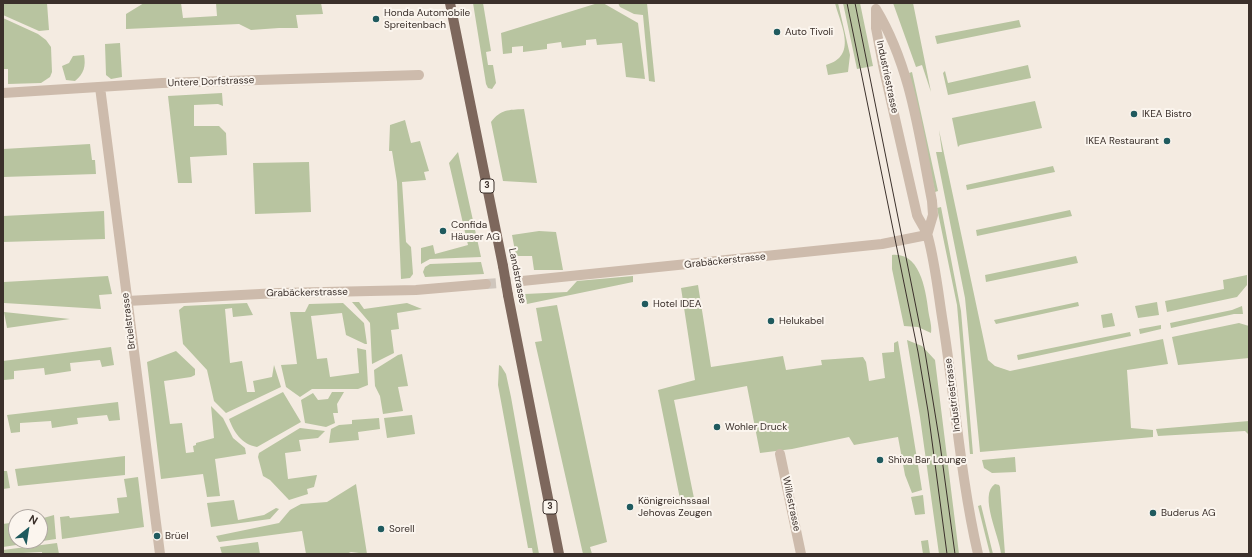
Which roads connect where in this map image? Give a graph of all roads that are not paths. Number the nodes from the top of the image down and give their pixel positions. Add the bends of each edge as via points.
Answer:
1 (450, 3) edge
2 (876, 6) edge
3 (419, 75) dead end
4 (100, 87) junction
5 (3, 93) edge
6 (927, 236) junction
7 (522, 281) tunnel mouth
8 (486, 284) tunnel mouth
9 (127, 301) junction
10 (780, 454) dead end
11 (160, 554) edge
12 (559, 554) edge
13 (801, 554) edge
14 (978, 554) edge

1 - 12 main road, Landstrasse / 3, bridge
2 - 6 street, Industriestrasse via 876,28 884,70 916,210
2 - 6 street, Industriestrasse via 886,24 912,98 932,200 933,215
3 - 4 street, Untere Dorfstrasse
4 - 5 street, Untere Dorfstrasse
4 - 9 street, Brüelstrasse
6 - 7 street, Grabäckerstrasse via 882,244
6 - 14 street, Industriestrasse via 947,350 968,510
8 - 9 street, Grabäckerstrasse via 416,290 279,293
9 - 11 street, Brüelstrasse
10 - 13 street, Willestrasse

